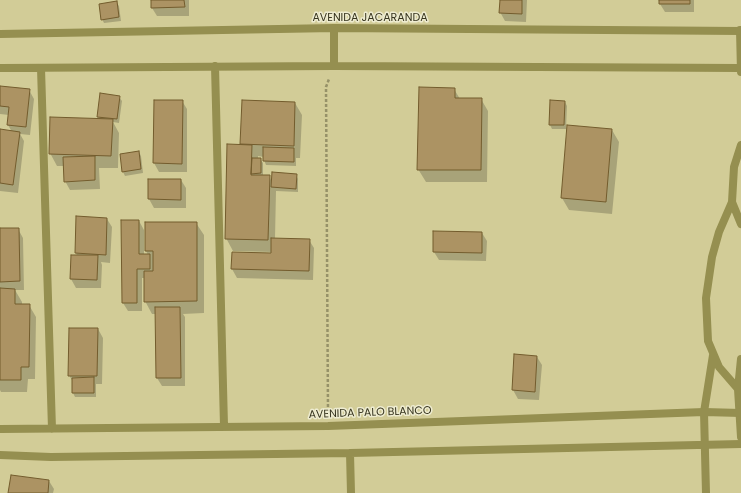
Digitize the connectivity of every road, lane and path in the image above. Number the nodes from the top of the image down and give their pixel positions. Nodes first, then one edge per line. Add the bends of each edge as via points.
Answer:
1 (334, 28) junction
2 (740, 30) edge
3 (0, 34) edge
4 (215, 66) junction
5 (334, 66) junction
6 (0, 68) edge
7 (42, 68) junction
8 (741, 68) edge
9 (741, 72) edge
10 (741, 145) edge
11 (732, 202) junction
12 (741, 224) edge
13 (714, 354) junction
14 (741, 359) edge
15 (738, 389) junction
16 (704, 412) junction
17 (740, 413) edge
18 (224, 426) junction
19 (328, 426) junction
20 (0, 429) edge
21 (52, 429) junction
22 (741, 437) edge
23 (705, 444) junction
24 (741, 444) edge
25 (350, 453) junction
26 (0, 455) edge
27 (351, 493) edge
28 (706, 493) edge

1 - 2 street, AVENIDA JACARANDA
1 - 3 street, AVENIDA JACARANDA
1 - 5 street
2 - 8 street
4 - 5 street
4 - 7 street
4 - 18 street
5 - 8 street
5 - 19 path via 326,87
6 - 7 street
7 - 21 street
8 - 9 street
10 - 11 street via 734,167
11 - 12 street
11 - 13 street via 712,257 706,298 708,341
13 - 15 street via 719,367
13 - 16 street
14 - 15 street
15 - 17 street
16 - 17 street, AVENIDA PALO BLANCO
16 - 19 street, AVENIDA PALO BLANCO
16 - 23 street
17 - 22 street
18 - 19 street, AVENIDA PALO BLANCO
18 - 21 street, AVENIDA PALO BLANCO
20 - 21 street, AVENIDA PALO BLANCO
23 - 24 street
23 - 25 street
23 - 28 street
25 - 26 street via 51,457
25 - 27 street

